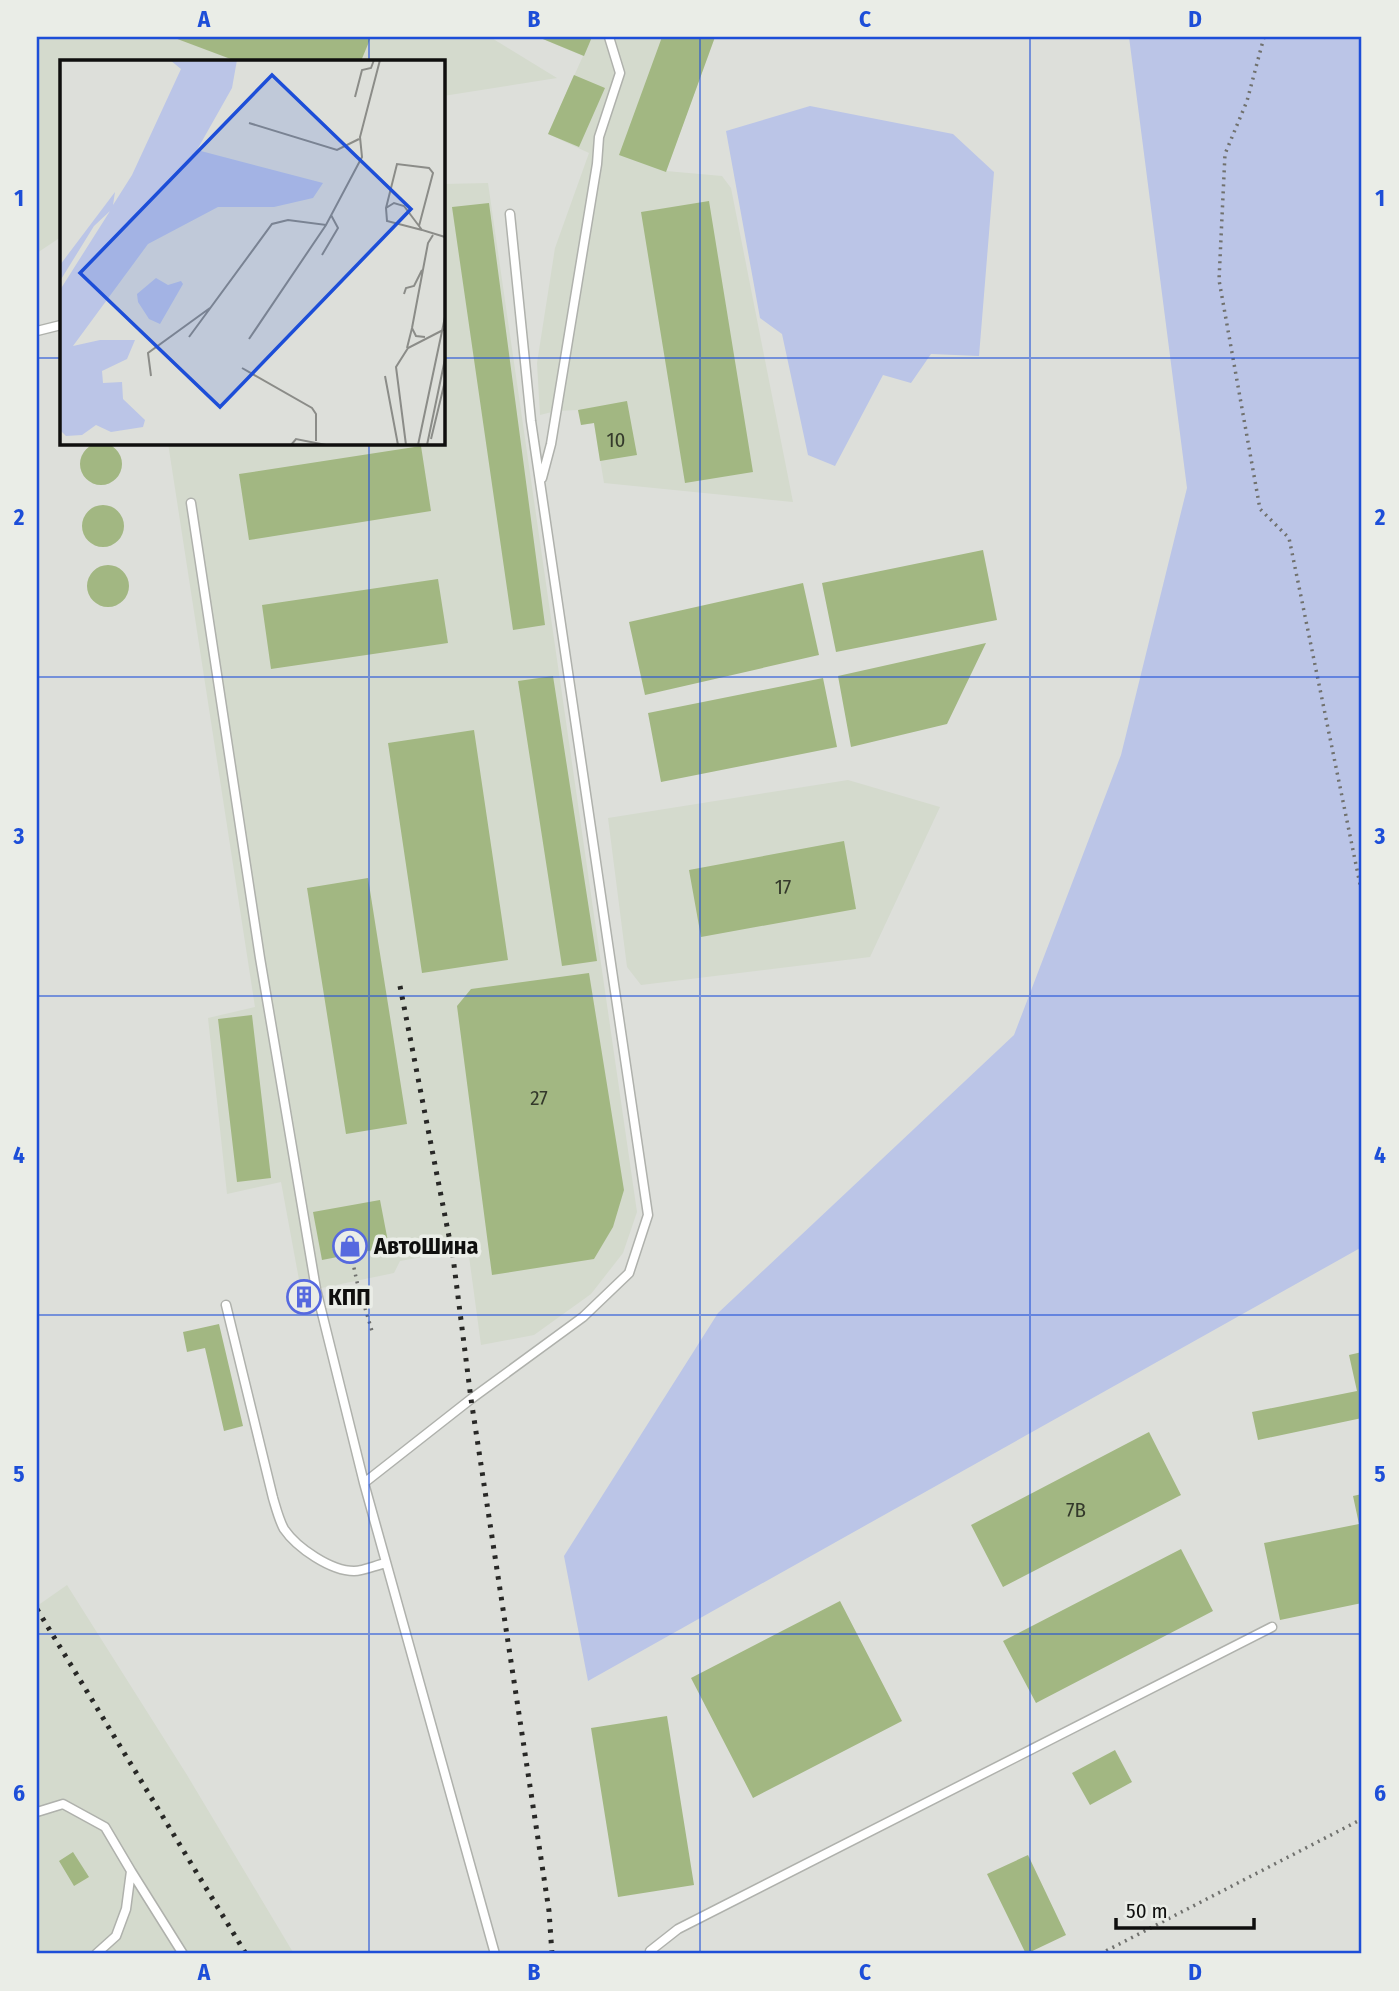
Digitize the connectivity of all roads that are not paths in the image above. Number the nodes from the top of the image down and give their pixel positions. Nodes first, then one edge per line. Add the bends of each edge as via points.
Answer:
1 (609, 37) edge
2 (510, 214) dead end
3 (60, 325) edge
4 (37, 331) edge
5 (541, 484) junction
6 (191, 503) dead end
7 (226, 1305) dead end
8 (364, 1483) junction
9 (386, 1563) junction
10 (1272, 1627) dead end
11 (37, 1812) edge
12 (131, 1871) junction
13 (96, 1954) edge
14 (183, 1954) edge
15 (495, 1954) edge
16 (650, 1954) edge

1 - 5 lane via 620,72 600,136
2 - 5 lane
3 - 4 lane
5 - 8 lane via 648,1215 629,1273 592,1309
6 - 8 lane via 316,1289
7 - 9 lane via 283,1528 317,1558 336,1566 354,1571
8 - 9 lane
9 - 15 lane
10 - 16 lane via 678,1928
11 - 12 lane via 63,1804 105,1827
12 - 13 lane via 126,1909 116,1936
12 - 14 lane

